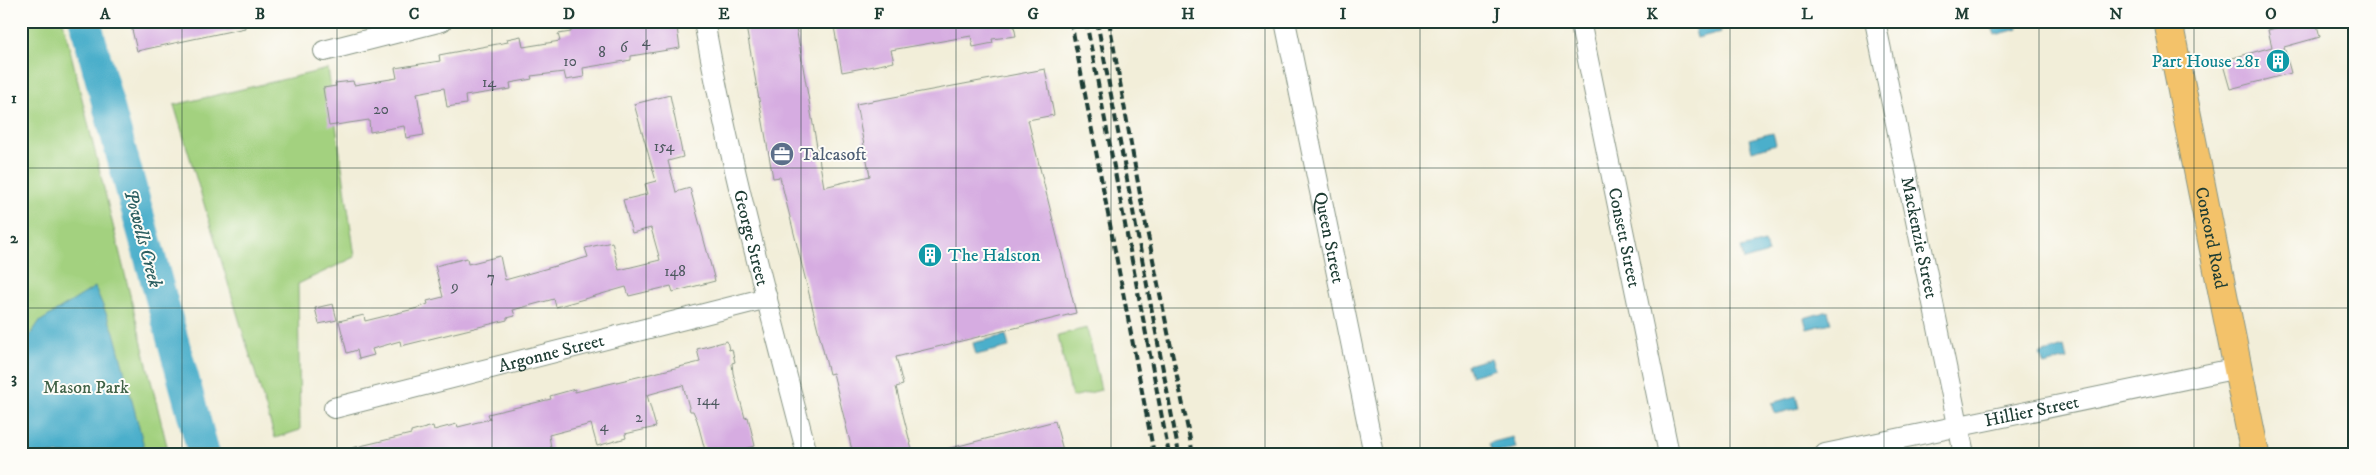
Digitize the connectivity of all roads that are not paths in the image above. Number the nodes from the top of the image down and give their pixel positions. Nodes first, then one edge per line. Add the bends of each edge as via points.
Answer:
1 (442, 21) edge
2 (704, 21) edge
3 (1285, 21) edge
4 (1580, 21) edge
5 (1875, 21) edge
6 (2168, 21) edge
7 (324, 51) dead end
8 (767, 298) junction
9 (2238, 368) junction
10 (334, 408) dead end
11 (1958, 426) junction
12 (807, 454) edge
13 (1374, 454) edge
14 (1669, 454) edge
15 (1825, 454) edge
16 (1964, 454) edge
17 (2255, 454) edge

1 - 7 street
2 - 8 street, George Street via 714,79
3 - 13 street, Queen Street
4 - 14 street, Consett Street
5 - 11 street, Mackenzie Street
6 - 9 main road, Concord Road
8 - 10 street, Argonne Street
8 - 12 street, George Street
9 - 11 street, Hillier Street
9 - 17 main road, Concord Road
11 - 15 street, Hillier Street
11 - 16 street, Mackenzie Street

